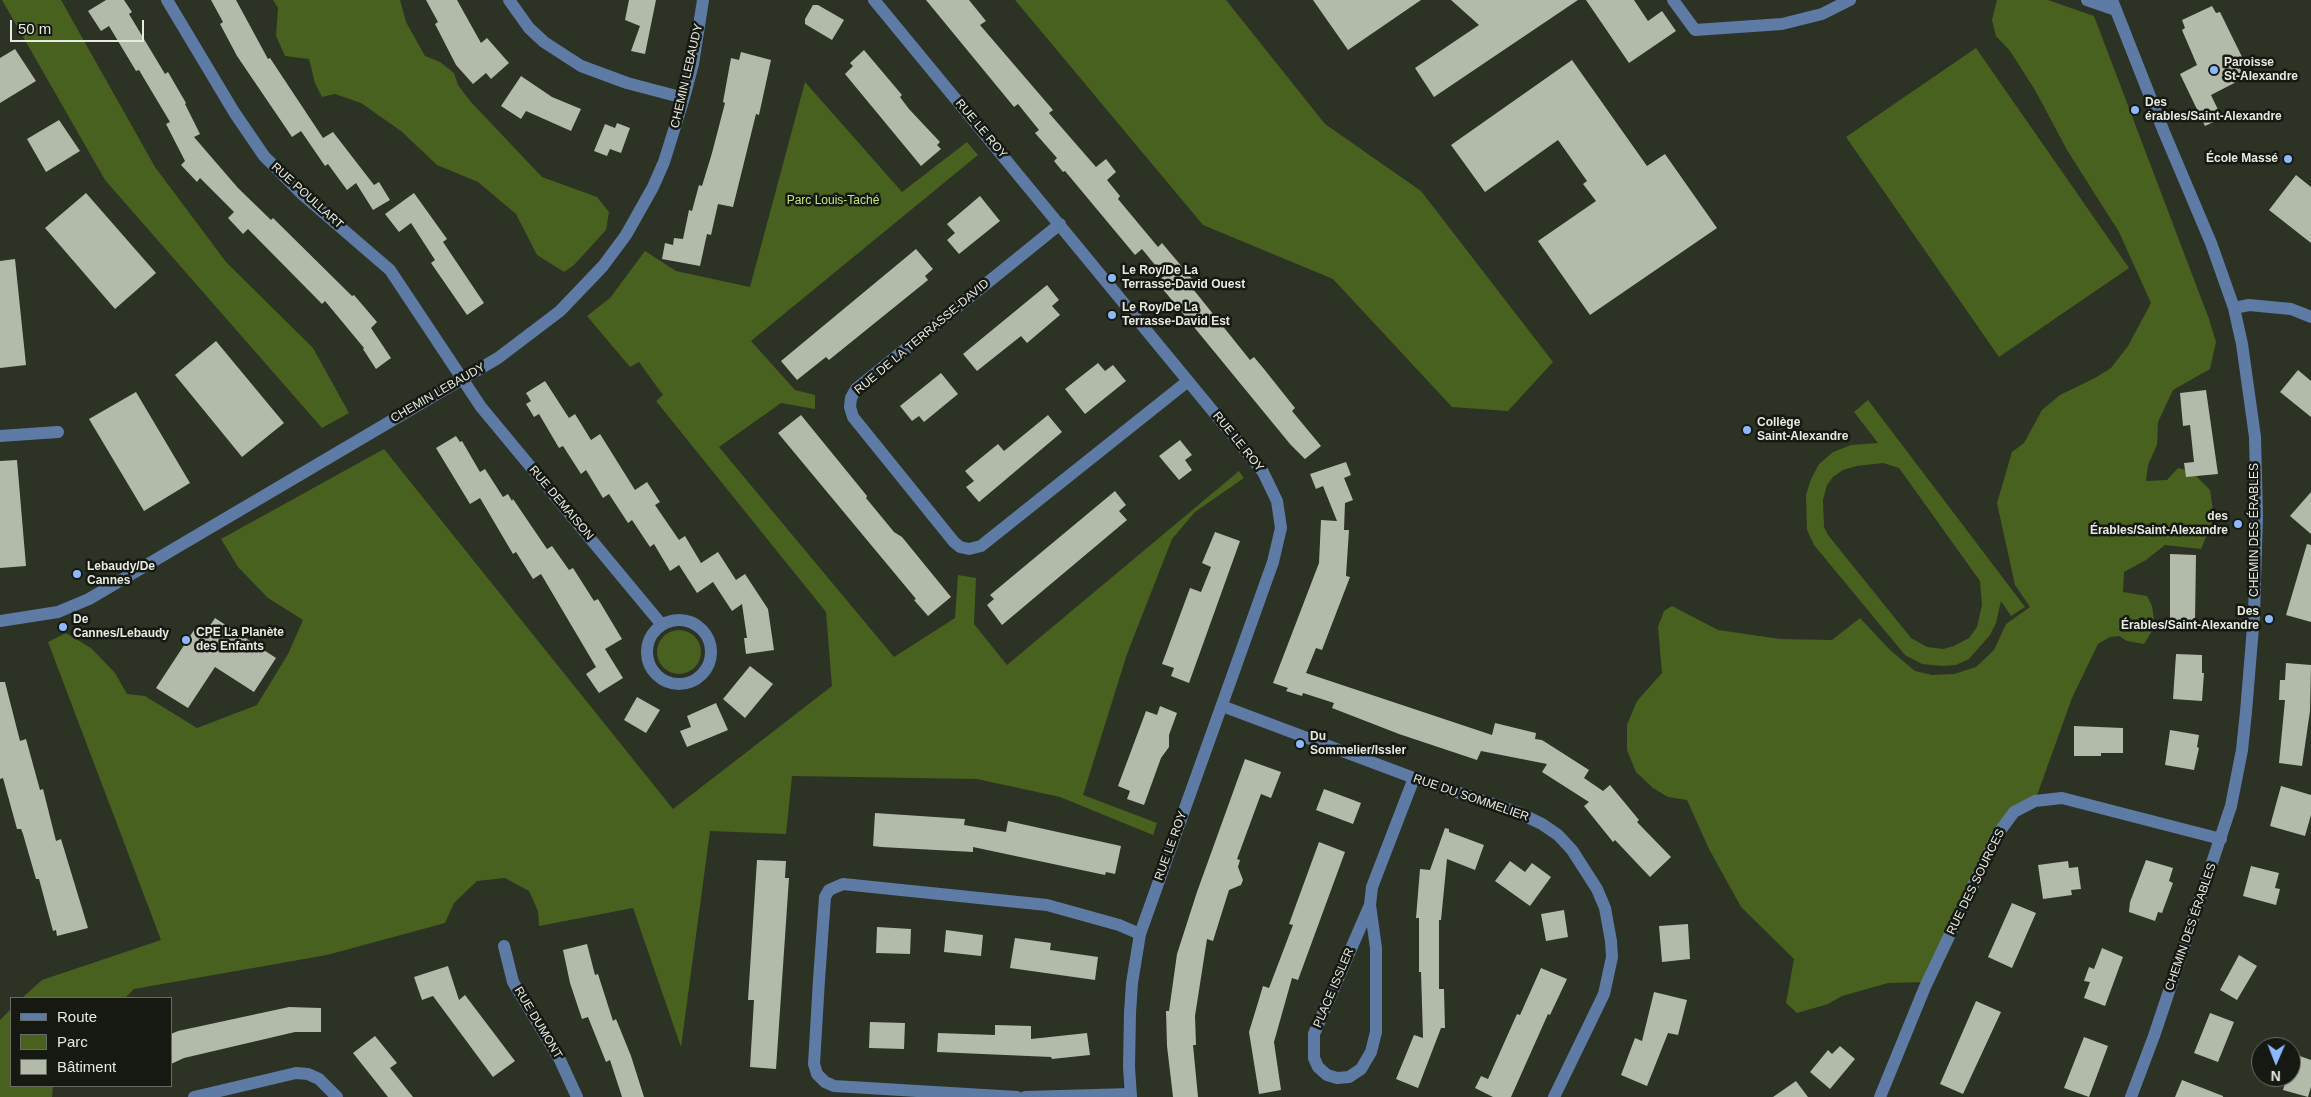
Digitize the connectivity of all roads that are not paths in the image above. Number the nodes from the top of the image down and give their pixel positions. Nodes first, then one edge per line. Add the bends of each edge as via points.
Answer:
1 (167, 0) edge
2 (509, 0) edge
3 (703, 0) edge
4 (874, 0) edge
5 (1673, 0) edge
6 (1850, 0) edge
7 (2087, 0) edge
8 (2114, 5) edge
9 (684, 98) junction
10 (1060, 224) junction
11 (2234, 308) junction
12 (2311, 317) edge
13 (463, 378) junction
14 (1188, 381) junction
15 (58, 432) dead end
16 (0, 436) edge
17 (0, 621) edge
18 (662, 625) junction
19 (1222, 706) junction
20 (1414, 778) junction
21 (2221, 839) junction
22 (1370, 905) junction
23 (1140, 934) junction
24 (504, 946) dead end
25 (1131, 1096) edge
26 (194, 1097) edge
27 (336, 1097) edge
28 (577, 1097) edge
29 (1017, 1097) edge
30 (1025, 1097) edge
31 (1554, 1097) edge
32 (1880, 1097) edge
33 (2131, 1097) edge

1 - 13 street, RUE POULLART via 264,156 302,195 390,270
2 - 9 street via 529,28 544,42 581,66 626,84
3 - 9 street, CHEMIN LEBAUDY
4 - 10 street, RUE LE ROY
5 - 6 street via 1695,30 1789,22 1822,14
7 - 8 street
8 - 11 street, CHEMIN DES ÉRABLES via 2211,242
9 - 13 street, CHEMIN LEBAUDY via 653,188 626,235 603,266 584,288 537,330
10 - 14 street, RUE LE ROY
10 - 14 street, RUE DE LA TERRASSE-DAVID via 856,389 851,398 854,417 954,542 960,548 981,546
11 - 12 street via 2249,305 2291,308
11 - 21 street, CHEMIN DES ÉRABLES via 2255,437 2256,542 2242,750
13 - 17 street, CHEMIN LEBAUDY via 89,599 58,612
13 - 18 street, RUE DEMAISON via 480,406
14 - 19 street, RUE LE ROY via 1263,472 1272,486 1280,515 1277,549
15 - 16 street
18 - 18 street via 647,649 653,669 666,682 678,684 699,677 710,660 707,635 691,622 671,621
19 - 20 street, RUE DU SOMMELIER
19 - 23 street, RUE LE ROY
20 - 22 street, PLACE ISSLER via 1372,886
20 - 31 street, RUE DU SOMMELIER via 1517,812 1542,824 1572,850 1597,889 1605,908 1611,941 1610,975
21 - 32 street, RUE DES SOURCES via 2062,798 2035,801 2019,808 1997,835 1925,987
21 - 33 street, CHEMIN DES ÉRABLES
22 - 22 street, PLACE ISSLER via 1314,1034 1314,1058 1318,1067 1337,1078 1349,1077 1361,1069 1371,1052 1376,1032 1376,948
23 - 25 street, RUE LE ROY via 1132,983
23 - 29 street via 1047,905 878,886 843,884 829,890 819,980 814,1064 817,1074 834,1086
24 - 28 street, RUE DUMONT via 513,982 560,1060
25 - 30 street
26 - 27 street via 296,1073 319,1079

